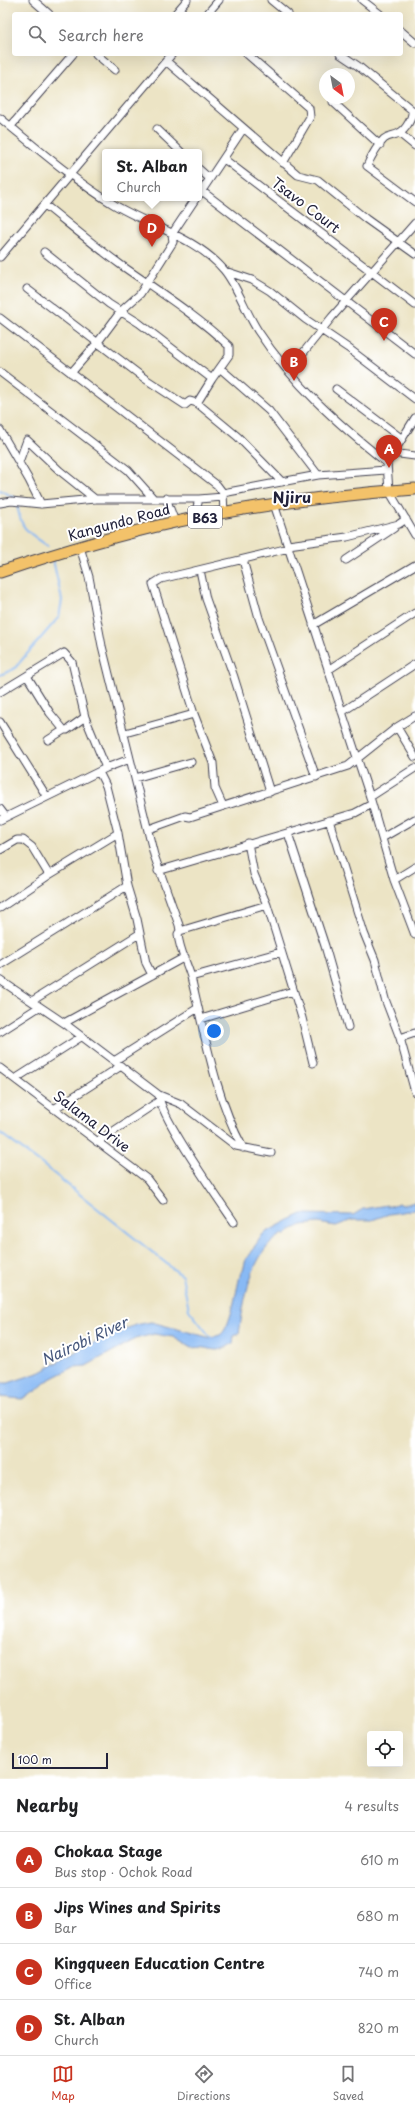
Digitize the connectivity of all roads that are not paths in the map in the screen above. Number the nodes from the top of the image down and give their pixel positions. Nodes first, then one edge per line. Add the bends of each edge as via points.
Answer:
1 (33, 0) edge
2 (186, 0) edge
3 (218, 0) edge
4 (271, 0) edge
5 (362, 0) edge
6 (41, 2) edge
7 (48, 12) edge
8 (177, 12) edge
9 (209, 12) edge
10 (286, 12) edge
11 (377, 12) edge
12 (403, 34) edge
13 (415, 43) edge
14 (71, 56) edge
15 (98, 56) edge
16 (170, 56) edge
17 (249, 56) edge
18 (343, 56) edge
19 (166, 61) junction
20 (115, 70) dead end
21 (335, 104) edge
22 (0, 118) edge
23 (11, 126) junction
24 (157, 129) dead end
25 (243, 129) junction
26 (399, 133) junction
27 (380, 145) junction
28 (415, 146) edge
29 (178, 149) edge
30 (224, 159) junction
31 (283, 163) junction
32 (202, 172) edge
33 (70, 174) junction
34 (209, 178) junction
35 (202, 190) edge
36 (202, 194) edge
37 (102, 195) edge
38 (111, 201) edge
39 (194, 201) edge
40 (415, 202) edge
41 (45, 205) junction
42 (415, 223) edge
43 (172, 234) junction
44 (398, 242) junction
45 (44, 252) dead end
46 (415, 254) edge
47 (0, 257) edge
48 (225, 271) junction
49 (372, 271) junction
50 (148, 283) junction
51 (27, 289) dead end
52 (346, 301) junction
53 (415, 305) edge
54 (121, 311) junction
55 (0, 318) edge
56 (321, 330) junction
57 (98, 342) junction
58 (415, 354) edge
59 (287, 368) junction
60 (221, 369) junction
61 (0, 372) edge
62 (71, 373) junction
63 (212, 379) junction
64 (336, 389) dead end
65 (415, 399) edge
66 (197, 403) junction
67 (415, 418) edge
68 (0, 430) edge
69 (401, 438) junction
70 (392, 453) junction
71 (415, 456) edge
72 (19, 462) junction
73 (386, 467) junction
74 (318, 475) junction
75 (282, 482) junction
76 (415, 489) edge
77 (389, 491) junction
78 (223, 495) junction
79 (95, 498) junction
80 (153, 498) junction
81 (166, 498) junction
82 (198, 499) junction
83 (0, 503) edge
84 (41, 504) junction
85 (274, 504) junction
86 (224, 513) junction
87 (194, 519) junction
88 (406, 519) junction
89 (175, 522) junction
90 (399, 524) junction
91 (415, 535) edge
92 (80, 547) junction
93 (288, 547) junction
94 (243, 560) junction
95 (346, 560) dead end
96 (415, 565) edge
97 (200, 570) junction
98 (0, 572) edge
99 (415, 613) edge
100 (313, 625) junction
101 (415, 664) edge
102 (328, 670) junction
103 (27, 676) junction
104 (0, 692) edge
105 (342, 712) junction
106 (194, 714) junction
107 (415, 716) edge
108 (85, 717) junction
109 (0, 722) edge
110 (397, 728) junction
111 (64, 730) junction
112 (125, 733) junction
113 (48, 740) dead end
114 (415, 757) edge
115 (130, 759) junction
116 (357, 759) junction
117 (191, 762) dead end
118 (106, 768) junction
119 (415, 768) edge
120 (99, 772) junction
121 (316, 777) junction
122 (135, 778) junction
123 (270, 792) junction
124 (47, 797) junction
125 (371, 801) junction
126 (223, 806) junction
127 (0, 809) edge
128 (415, 818) edge
129 (3, 819) edge
130 (329, 820) junction
131 (149, 829) junction
132 (118, 833) junction
133 (288, 833) junction
134 (382, 838) junction
135 (248, 843) junction
136 (0, 850) edge
137 (415, 868) edge
138 (158, 870) junction
139 (49, 875) junction
140 (394, 880) junction
141 (127, 886) junction
142 (266, 905) junction
143 (0, 908) edge
144 (413, 920) edge
145 (180, 931) junction
146 (139, 934) junction
147 (415, 935) edge
148 (281, 952) junction
149 (185, 957) junction
150 (0, 964) edge
151 (152, 975) junction
152 (191, 977) junction
153 (0, 980) edge
154 (293, 991) junction
155 (32, 1001) junction
156 (39, 1007) junction
157 (198, 1008) junction
158 (201, 1019) junction
159 (64, 1023) junction
160 (348, 1027) dead end
161 (0, 1032) edge
162 (415, 1033) edge
163 (81, 1037) junction
164 (400, 1038) junction
165 (114, 1061) junction
166 (312, 1063) dead end
167 (121, 1066) junction
168 (0, 1068) edge
169 (15, 1079) junction
170 (415, 1092) edge
171 (159, 1098) junction
172 (54, 1109) junction
173 (97, 1142) junction
174 (243, 1148) junction
175 (271, 1153) dead end
176 (163, 1200) dead end
177 (234, 1222) dead end

1 - 6 street
2 - 8 street
3 - 9 street
4 - 10 street
5 - 11 street
6 - 7 street
12 - 13 street
14 - 23 street
15 - 20 street
16 - 19 street
17 - 31 street via 309,108 310,117
18 - 26 street via 412,110 410,120
19 - 25 street
19 - 33 street
21 - 27 street
22 - 23 street
23 - 33 street
24 - 29 street
25 - 30 street
25 - 31 street
26 - 27 street via 384,139
26 - 28 street
27 - 40 street via 367,166
30 - 34 street
30 - 49 street, Tsavo Court
31 - 44 street via 298,175 318,180
32 - 34 street
33 - 37 street
33 - 41 street
34 - 35 street
36 - 52 street
38 - 43 street
39 - 43 street
41 - 47 street
41 - 50 street via 94,245
42 - 44 street
43 - 48 street via 201,250
43 - 50 street via 173,242
44 - 46 street
44 - 49 street
45 - 54 street
48 - 56 street via 260,284
48 - 59 street via 258,331
49 - 52 street
49 - 53 street, Tsavo Court
50 - 54 street
50 - 60 street via 228,346 229,355
51 - 57 street
52 - 56 street
52 - 58 street
54 - 57 street
54 - 63 street
55 - 62 street
56 - 59 street
56 - 65 street
57 - 62 street
57 - 66 street via 144,378 185,405 190,402
59 - 73 street via 337,422
60 - 63 street
60 - 74 street via 269,411
61 - 80 street via 128,470
62 - 78 street via 217,485
63 - 66 street
64 - 69 street
66 - 75 street via 238,437
67 - 69 street
68 - 72 street
69 - 70 street
70 - 71 street
70 - 73 street
72 - 79 street via 28,440
72 - 84 street
73 - 74 street
73 - 77 street
74 - 75 street
75 - 78 street
76 - 77 highway, Kangundo Road / B63
77 - 85 highway, Kangundo Road / B63
77 - 88 street
78 - 82 street
78 - 86 street
79 - 80 street
79 - 84 street
80 - 81 street
81 - 82 street
81 - 89 street
82 - 87 street
83 - 84 street via 11,501
85 - 86 highway, Kangundo Road / B63
85 - 93 street
86 - 87 highway, Kangundo Road / B63
87 - 89 highway, Kangundo Road / B63
88 - 90 street
88 - 91 street
89 - 92 highway, Kangundo Road / B63
90 - 93 street via 347,537
90 - 95 street
92 - 98 highway, Kangundo Road / B63
92 - 112 street
93 - 94 street
93 - 100 street
94 - 97 street
94 - 121 street via 259,618
96 - 100 street
97 - 106 street via 161,579 153,584
97 - 123 street via 206,598
99 - 102 street
100 - 102 street
101 - 105 street
102 - 105 street
103 - 104 street
103 - 108 street via 64,653 72,662
103 - 111 street
105 - 116 street
106 - 112 street
106 - 126 street via 213,763 215,788
107 - 110 street
108 - 111 street
108 - 118 street
109 - 124 street
110 - 114 street
110 - 116 street
111 - 113 street
112 - 115 street
115 - 118 street
115 - 122 street
116 - 121 street via 348,766
116 - 125 street
117 - 122 street
118 - 120 street
119 - 125 street
120 - 124 street
120 - 132 street via 106,786
121 - 123 street
122 - 131 street
123 - 126 street
124 - 129 street
125 - 130 street via 355,813
125 - 134 street
126 - 131 street
127 - 129 street
128 - 134 street
130 - 133 street
130 - 164 street via 364,933 375,960 385,999
131 - 138 street
132 - 139 street
132 - 141 street
133 - 135 street
133 - 160 street
134 - 140 street
135 - 138 street
135 - 142 street via 254,874
136 - 139 street via 17,840 23,840 32,847
137 - 140 street
138 - 145 street via 172,900
139 - 143 street
140 - 144 street
141 - 146 street
141 - 150 street
142 - 145 street
142 - 148 street
144 - 147 street
145 - 149 street via 180,948
146 - 151 street via 146,963
146 - 155 street
148 - 152 street
148 - 154 street
149 - 151 street
149 - 152 street
151 - 159 street
152 - 157 street
153 - 155 street
154 - 158 street
154 - 166 street
155 - 156 street
156 - 159 street
156 - 161 street
157 - 158 street
157 - 165 street
158 - 174 street via 220,1095 233,1131
159 - 163 street
162 - 164 street
163 - 165 street
163 - 169 street
164 - 170 street
165 - 167 street
167 - 171 street
167 - 172 street
168 - 169 street, Salama Drive
169 - 172 street, Salama Drive
171 - 173 street
171 - 174 street via 181,1104 236,1146
171 - 177 street via 170,1122
172 - 173 street, Salama Drive
173 - 176 street, Salama Drive via 152,1183
174 - 175 street

